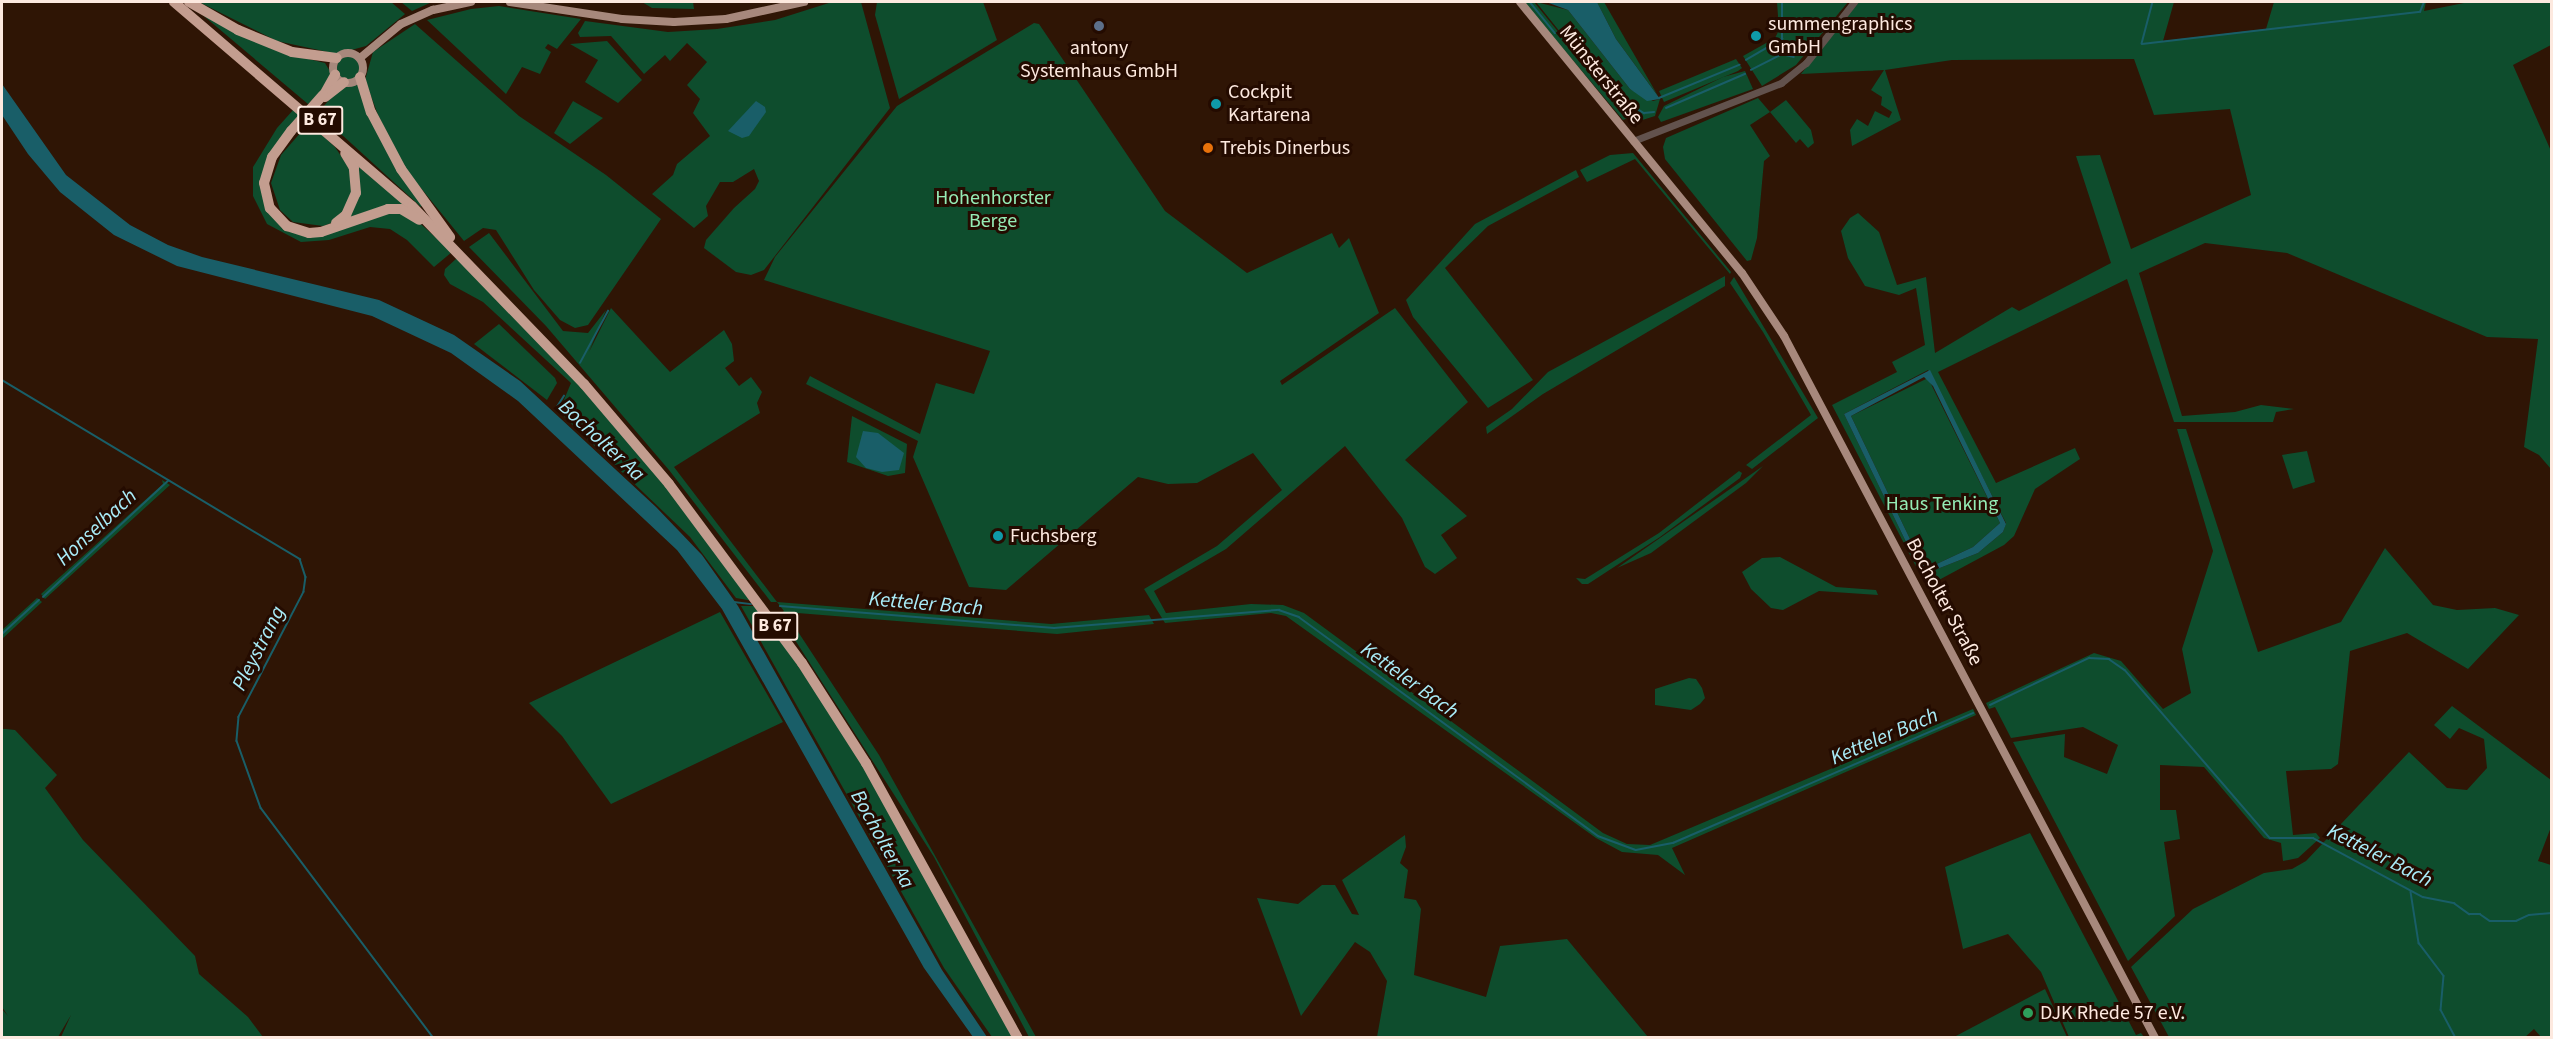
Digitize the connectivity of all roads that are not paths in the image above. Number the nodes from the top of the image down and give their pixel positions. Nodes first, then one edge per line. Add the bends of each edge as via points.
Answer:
1 (174, 2) edge
2 (181, 2) edge
3 (189, 2) edge
4 (471, 2) edge
5 (510, 2) edge
6 (804, 2) edge
7 (1520, 2) edge
8 (1854, 2) edge
9 (337, 58) junction
10 (360, 58) junction
11 (335, 75) junction
12 (360, 77) junction
13 (344, 82) junction
14 (324, 96) junction
15 (313, 120) junction
16 (293, 132) junction
17 (1633, 141) junction
18 (456, 244) junction
19 (467, 260) junction
20 (1018, 1038) edge
21 (1023, 1038) edge
22 (2155, 1038) edge

1 - 15 highway, B 67
2 - 18 highway, B 67 via 274,79
3 - 9 highway via 238,30 292,51
4 - 10 main road via 433,10 401,24
5 - 6 main road via 622,19 674,22 726,19
7 - 17 main road, Münsterstraße
8 - 17 street via 1806,63 1781,83
9 - 10 main road via 351,53
9 - 11 main road
10 - 12 main road
11 - 13 main road
11 - 14 highway, B 67
12 - 13 main road
12 - 18 highway, B 67 via 370,112 401,169
13 - 14 highway, B 67
14 - 16 highway, B 67, bridge
15 - 16 highway, B 67 via 348,157 356,181 352,205 328,227 314,230 293,225 278,212 269,192 275,158
15 - 19 highway, B 67
16 - 19 highway, B 67 via 272,157 264,183 270,208 287,226 309,233 321,232 374,211 401,210 420,220
17 - 22 main road, Bocholter Straße via 1742,273 1784,336
18 - 21 highway, B 67 via 556,346 673,481 805,661 924,851
19 - 20 highway, B 67 via 584,384 669,484 802,663 914,844

